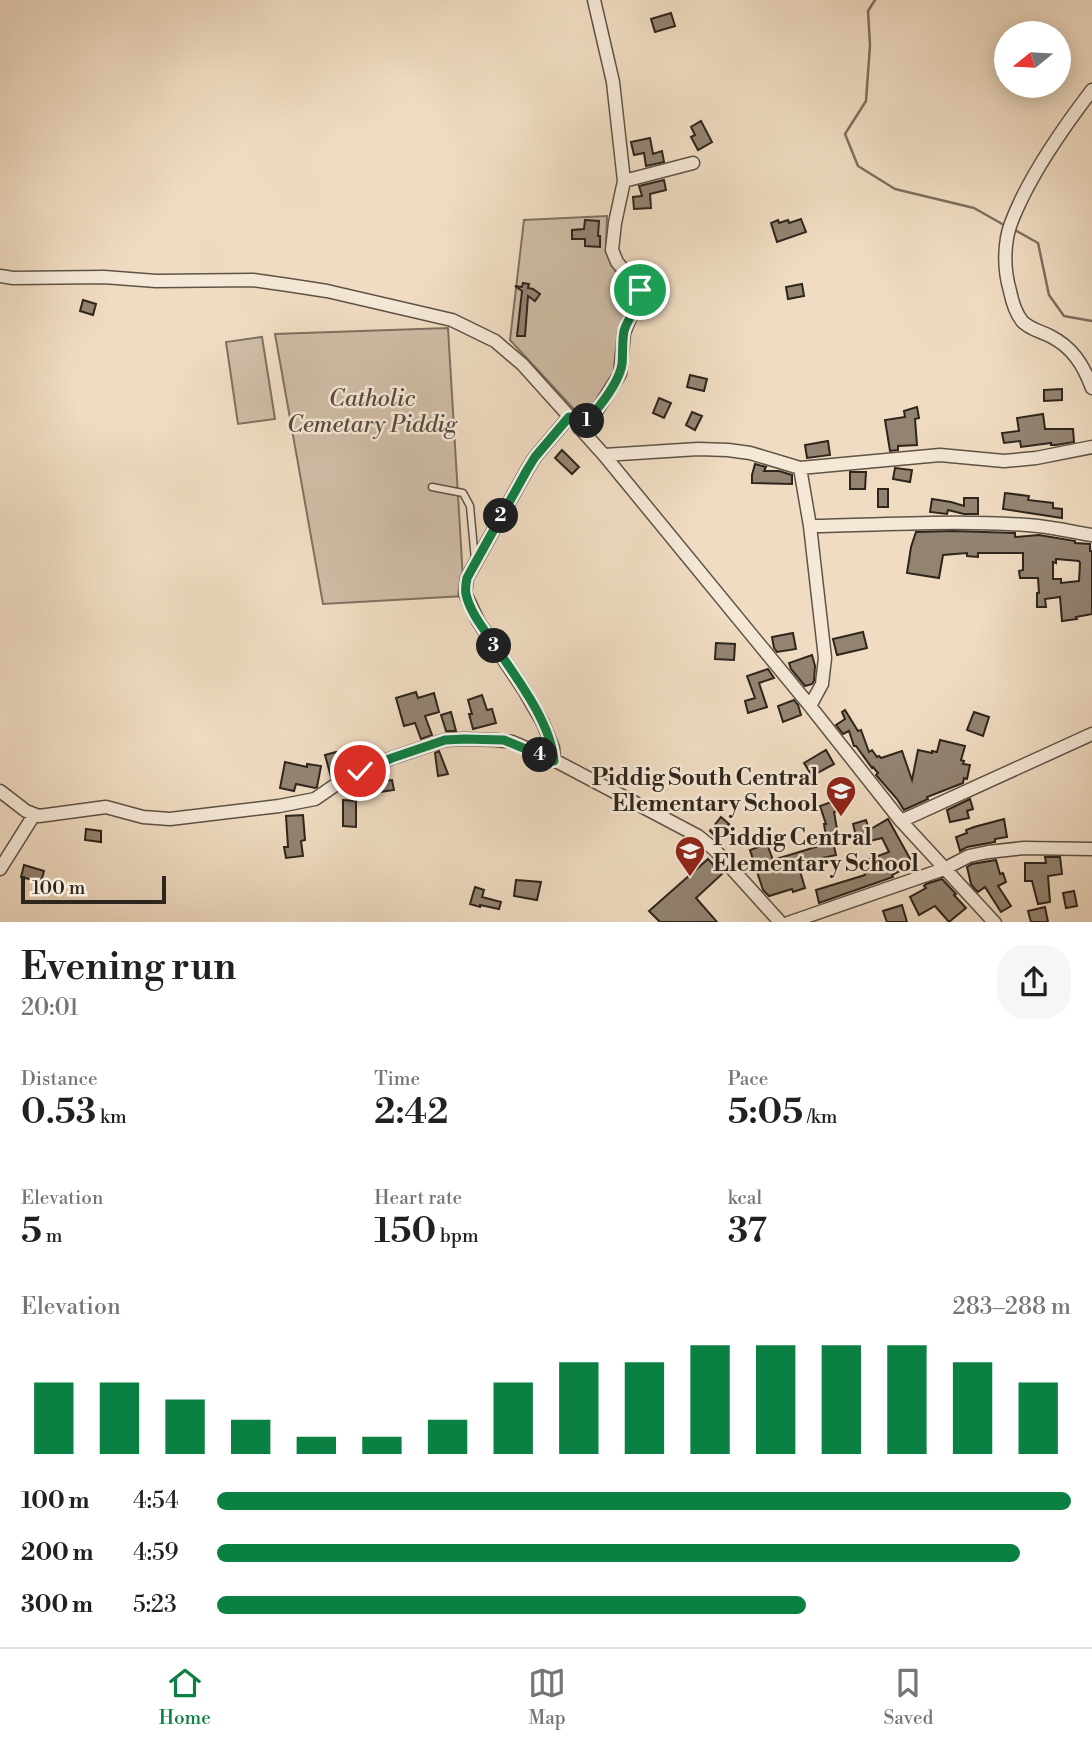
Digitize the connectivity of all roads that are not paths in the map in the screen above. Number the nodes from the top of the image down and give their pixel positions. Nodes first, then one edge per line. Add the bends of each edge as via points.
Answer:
1 (594, 0) edge
2 (1092, 90) edge
3 (693, 163) dead end
4 (624, 181) junction
5 (0, 276) edge
6 (1092, 388) edge
7 (569, 417) junction
8 (579, 428) junction
9 (1092, 447) edge
10 (604, 455) junction
11 (800, 468) junction
12 (432, 487) dead end
13 (810, 526) junction
14 (1092, 535) edge
15 (475, 562) junction
16 (810, 706) junction
17 (1092, 734) edge
18 (554, 761) junction
19 (0, 791) edge
20 (34, 815) junction
21 (901, 821) junction
22 (1092, 849) edge
23 (0, 869) edge
24 (944, 869) junction
25 (781, 922) edge
26 (788, 922) edge
27 (995, 922) edge

1 - 4 street via 613,82
2 - 6 street via 1056,138 1028,187 1012,219 1005,254 1019,317 1030,328 1066,345 1084,368
3 - 4 street
4 - 8 street via 612,250 640,290 640,299 624,333 620,374 594,415
5 - 7 street via 253,280 327,291 452,320 495,341
7 - 8 street
7 - 15 street via 535,457
8 - 10 street
9 - 11 street via 1004,461 940,456
10 - 11 street via 728,450
10 - 16 street
11 - 13 street
12 - 15 lane via 463,493 467,498
13 - 14 street via 962,523 1041,526
13 - 16 street via 825,658 822,684
15 - 18 street via 465,593 542,723
16 - 21 street
17 - 21 street
18 - 20 street via 504,740 454,739 360,771 316,799 279,806 170,819 106,807
18 - 25 street via 698,836
19 - 20 street
20 - 23 street
21 - 24 street
22 - 24 street via 988,852
24 - 26 street
24 - 27 street

